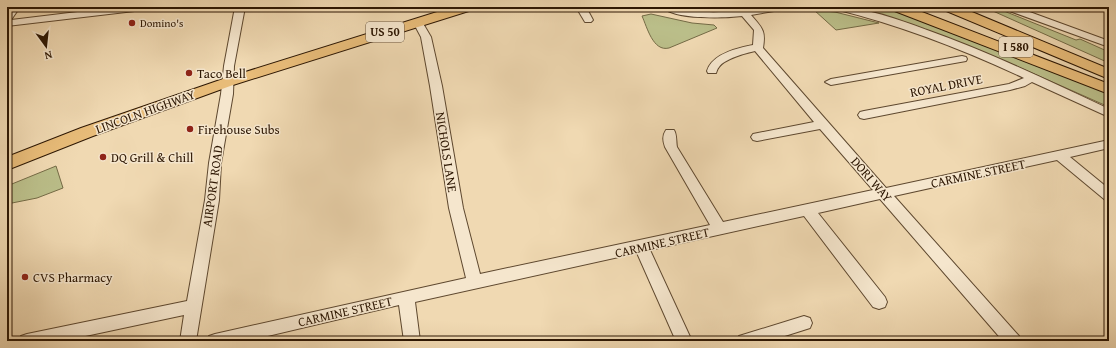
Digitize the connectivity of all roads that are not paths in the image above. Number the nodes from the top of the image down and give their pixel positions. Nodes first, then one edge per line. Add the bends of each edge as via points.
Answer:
1 (15, 7) edge
2 (143, 7) edge
3 (240, 7) edge
4 (467, 7) edge
5 (580, 7) edge
6 (667, 7) edge
7 (780, 7) edge
8 (838, 7) edge
9 (897, 7) edge
10 (924, 7) edge
11 (949, 7) edge
12 (977, 7) edge
13 (1007, 7) edge
14 (86, 10) edge
15 (742, 10) edge
16 (7, 19) edge
17 (588, 20) dead end
18 (418, 22) junction
19 (7, 23) edge
20 (1109, 44) edge
21 (758, 48) junction
22 (962, 59) dead end
23 (1109, 66) edge
24 (712, 71) dead end
25 (1109, 74) edge
26 (1031, 78) junction
27 (228, 82) junction
28 (831, 82) dead end
29 (1109, 88) edge
30 (1109, 112) edge
31 (864, 115) dead end
32 (823, 124) junction
33 (670, 133) dead end
34 (757, 137) dead end
35 (1109, 144) edge
36 (1059, 155) junction
37 (7, 164) edge
38 (884, 193) junction
39 (1109, 196) edge
40 (807, 209) junction
41 (720, 229) junction
42 (642, 247) junction
43 (475, 283) junction
44 (406, 297) junction
45 (879, 302) dead end
46 (194, 306) junction
47 (804, 323) dead end
48 (27, 341) edge
49 (188, 341) edge
50 (215, 341) edge
51 (412, 341) edge
52 (684, 341) edge
53 (745, 341) edge
54 (1013, 341) edge

1 - 16 street
2 - 14 street
3 - 27 street, AIRPORT ROAD
4 - 18 highway, LINCOLN HIGHWAY / US 50
5 - 17 street
6 - 15 street via 703,16
7 - 15 street
8 - 26 street via 920,31
9 - 29 highway
10 - 29 highway, I 580
11 - 25 highway, I 580
12 - 23 highway
13 - 20 street
14 - 19 street
15 - 21 street via 759,32
18 - 27 highway, LINCOLN HIGHWAY / US 50
18 - 43 street, NICHOLS LANE via 426,37 456,208
21 - 24 street via 747,49 723,59 714,64
21 - 32 street, DORI WAY
22 - 28 street, ROYAL DRIVE
26 - 30 street
26 - 31 street, ROYAL DRIVE via 1010,87
27 - 37 highway, LINCOLN HIGHWAY / US 50 via 98,128
27 - 46 street, AIRPORT ROAD
32 - 34 street
32 - 38 street, DORI WAY
33 - 41 street via 670,144
35 - 36 street, CARMINE STREET
36 - 38 street, CARMINE STREET
36 - 39 street
38 - 40 street, CARMINE STREET
38 - 54 street, DORI WAY
40 - 41 street, CARMINE STREET
40 - 45 street
41 - 42 street, CARMINE STREET
42 - 43 street, CARMINE STREET
42 - 52 street
43 - 44 street, CARMINE STREET
44 - 50 street, CARMINE STREET
44 - 51 street
46 - 48 street
46 - 49 street, AIRPORT ROAD
47 - 53 street

